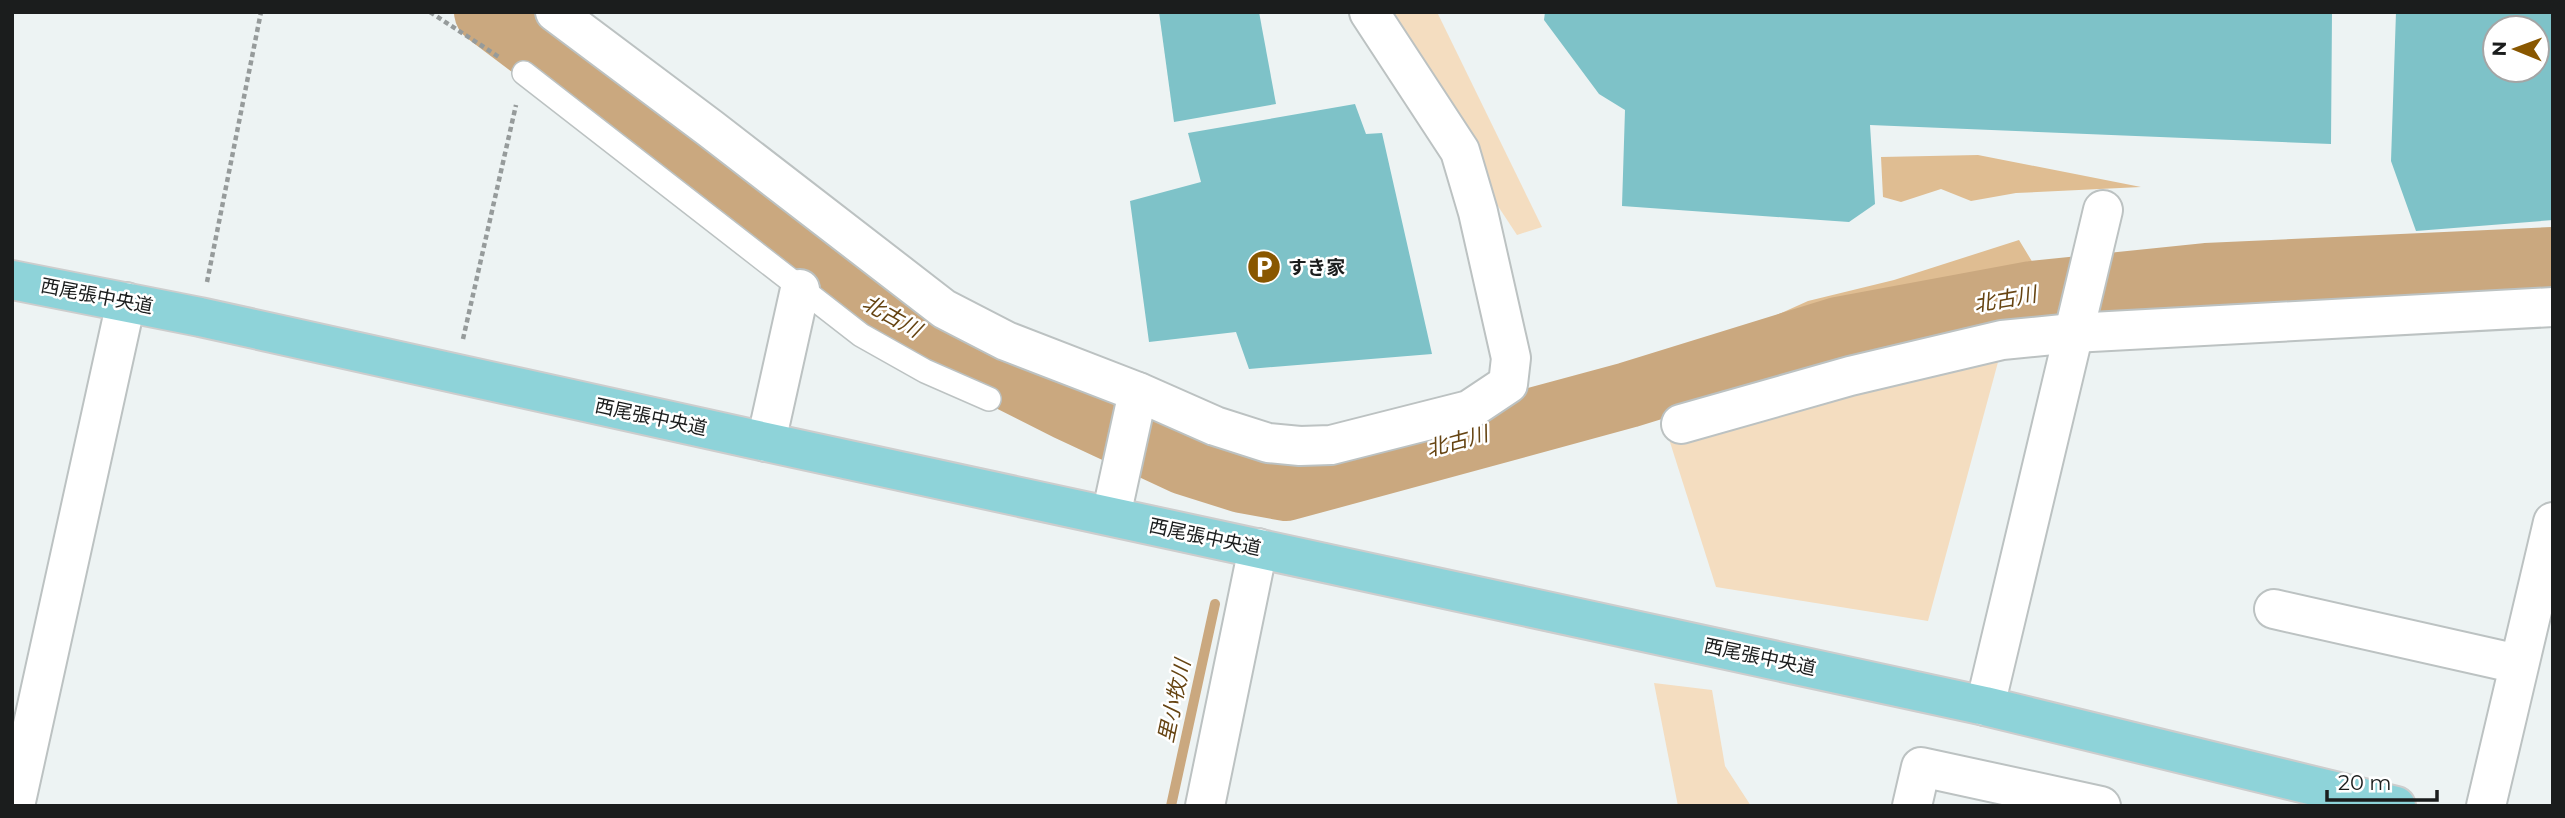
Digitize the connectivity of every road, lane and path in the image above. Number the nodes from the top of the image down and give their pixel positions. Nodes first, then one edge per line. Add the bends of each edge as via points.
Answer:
1 (261, 12) edge
2 (430, 12) edge
3 (555, 12) edge
4 (1369, 12) edge
5 (524, 73) junction
6 (2103, 210) dead end
7 (12, 280) edge
8 (800, 289) junction
9 (126, 302) junction
10 (2553, 307) edge
11 (200, 317) junction
12 (2074, 327) junction
13 (456, 374) junction
14 (989, 399) dead end
15 (1135, 400) junction
16 (1681, 425) dead end
17 (766, 442) junction
18 (1111, 516) junction
19 (2553, 522) edge
20 (1258, 548) junction
21 (2545, 589) edge
22 (2274, 609) dead end
23 (2518, 664) junction
24 (1985, 706) junction
25 (2378, 804) edge
26 (15, 806) edge
27 (1205, 806) edge
28 (1912, 806) edge
29 (2101, 806) edge
30 (2486, 806) edge

1 - 11 path
2 - 5 path
3 - 15 street via 944,309
4 - 15 street via 1460,151 1511,358 1508,384 1469,410 1311,446 1268,443
5 - 8 lane
5 - 13 path
6 - 12 street
7 - 9 main road, 西尾張中央道
8 - 14 lane via 861,335 925,371
8 - 17 street
9 - 11 main road, 西尾張中央道
9 - 26 street
10 - 12 street
11 - 13 main road, 西尾張中央道
12 - 16 street via 1850,376
12 - 24 street
13 - 17 main road, 西尾張中央道
15 - 18 street
17 - 18 main road, 西尾張中央道
18 - 20 main road, 西尾張中央道
19 - 21 street
20 - 24 main road, 西尾張中央道
20 - 27 street
21 - 23 street
22 - 23 street
23 - 30 street
24 - 25 main road, 西尾張中央道
28 - 29 street via 1921,767

